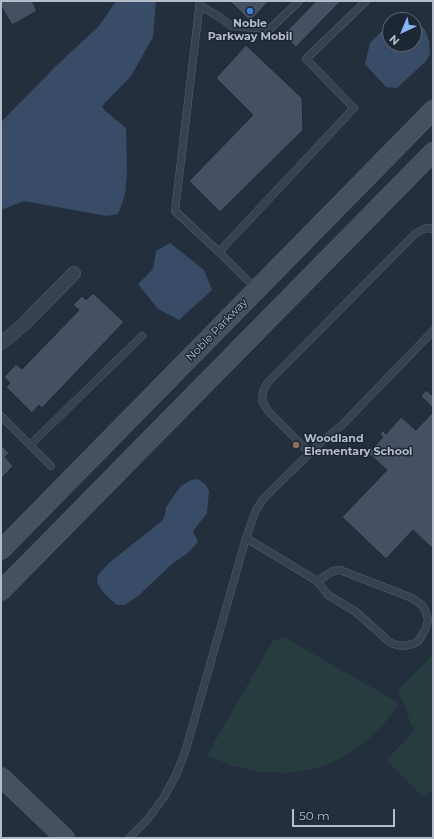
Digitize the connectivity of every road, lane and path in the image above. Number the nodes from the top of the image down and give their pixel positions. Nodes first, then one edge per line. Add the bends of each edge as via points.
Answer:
1 (299, 1) edge
2 (366, 1) edge
3 (200, 3) edge
4 (433, 110) edge
5 (433, 152) edge
6 (433, 229) edge
7 (219, 252) junction
8 (74, 273) dead end
9 (257, 289) junction
10 (433, 331) edge
11 (142, 336) dead end
12 (1, 343) edge
13 (1, 416) edge
14 (30, 446) junction
15 (310, 453) junction
16 (51, 466) dead end
17 (246, 538) junction
18 (1, 550) edge
19 (317, 581) junction
20 (1, 591) edge
21 (1, 778) edge
22 (65, 838) edge
23 (129, 838) edge

1 - 3 lane via 270,29 231,26
2 - 7 lane via 306,59 354,108
3 - 7 lane via 175,210
4 - 9 main road, Noble Parkway
5 - 20 main road
6 - 15 lane via 426,228 416,233 268,382 262,401 268,411
7 - 9 lane
8 - 12 street
9 - 18 main road, Noble Parkway
10 - 15 lane via 342,425
11 - 14 lane
13 - 14 lane
14 - 16 lane
15 - 17 lane via 264,498 256,510
17 - 19 lane
17 - 23 lane via 177,773 148,819
19 - 19 lane via 328,595 356,612 386,639 397,645 413,644 426,628 428,619 425,610 412,598 340,570 333,571
21 - 22 main road

